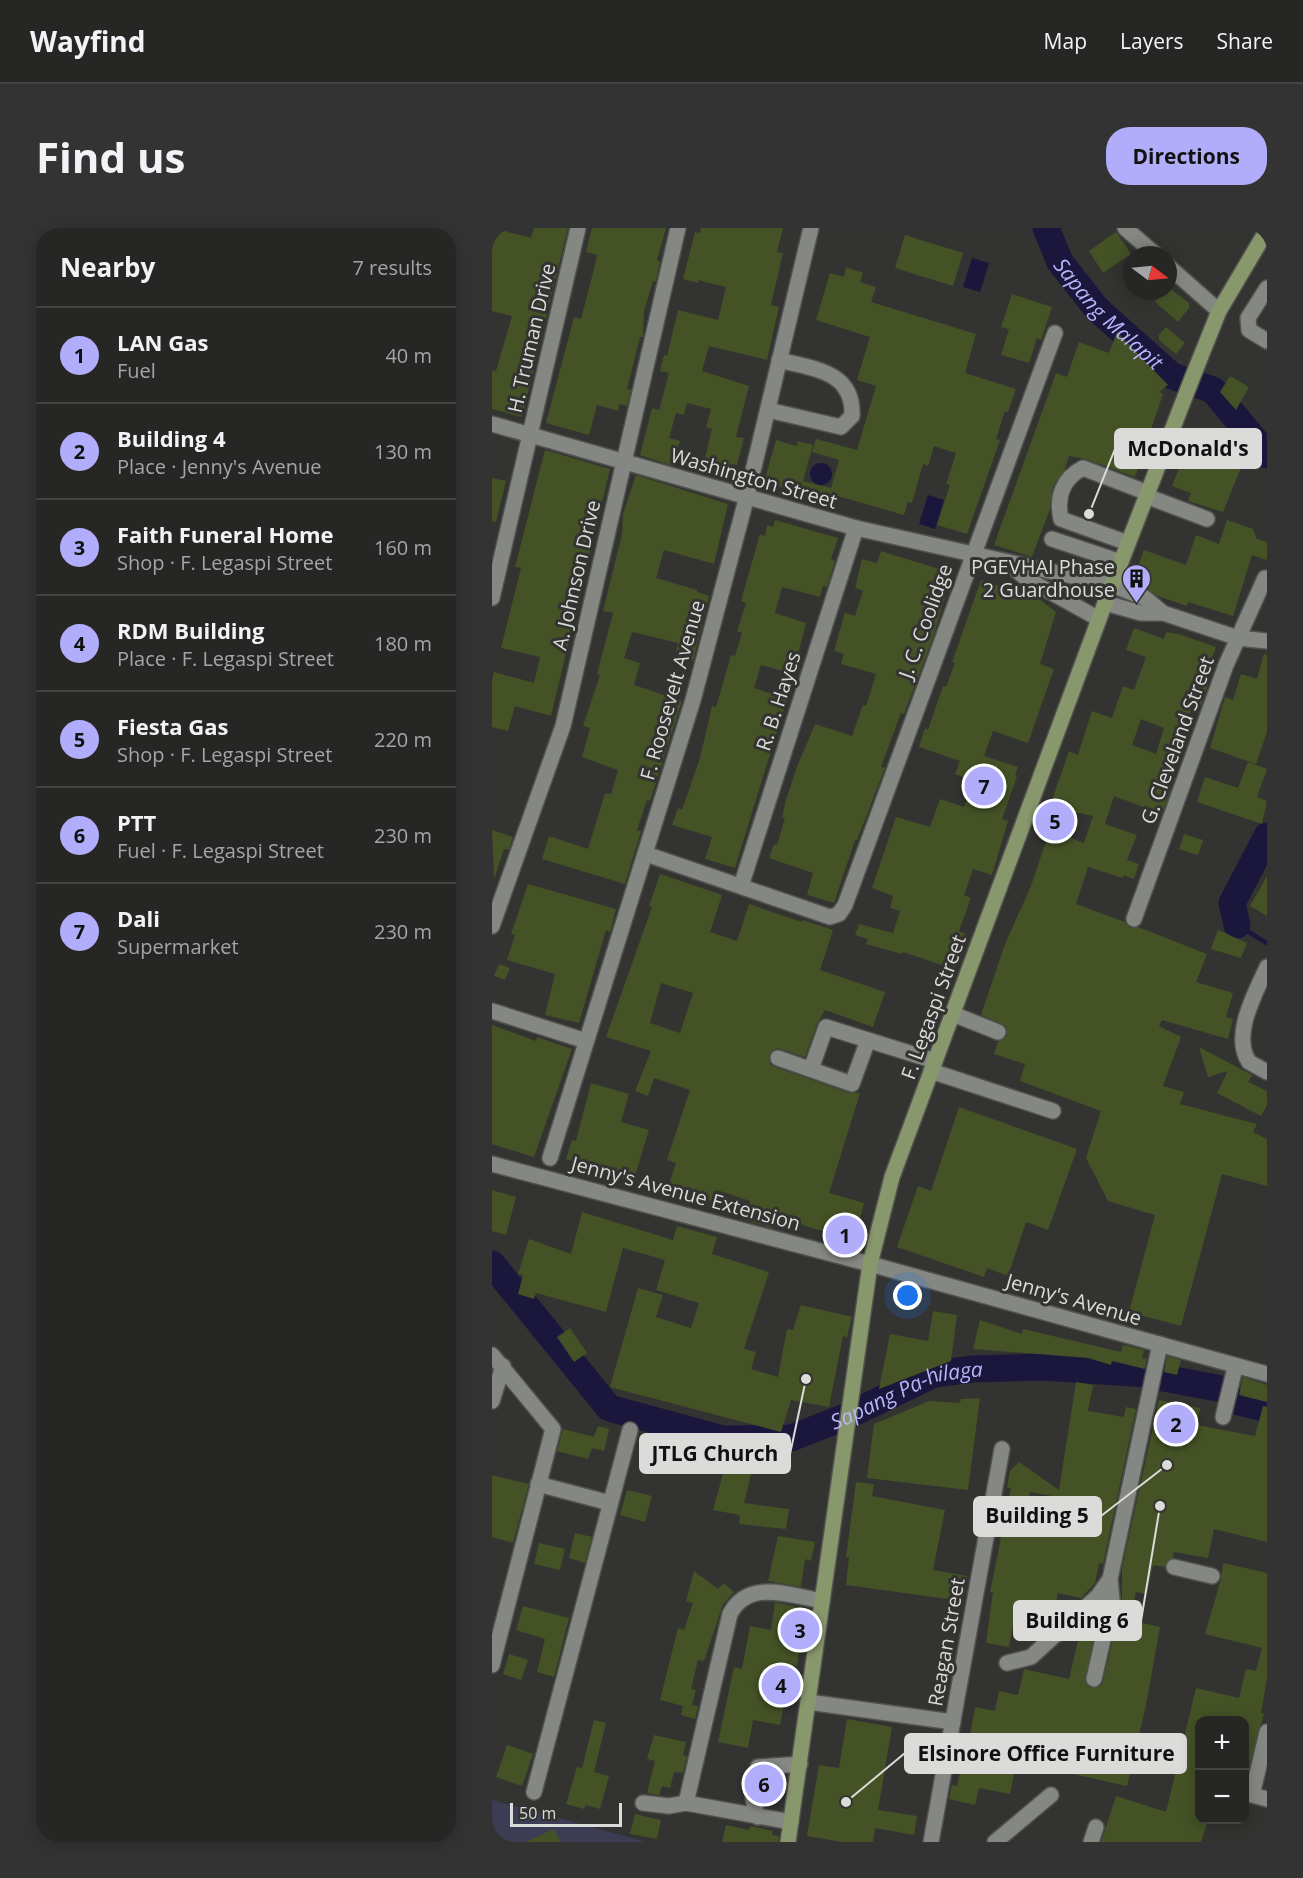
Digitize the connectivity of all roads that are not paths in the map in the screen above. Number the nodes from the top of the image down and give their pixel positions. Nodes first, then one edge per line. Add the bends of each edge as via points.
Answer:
1 (579, 228) edge
2 (678, 228) edge
3 (811, 228) edge
4 (1125, 228) edge
5 (1267, 230) edge
6 (1146, 246) edge
7 (1177, 274) edge
8 (1267, 288) edge
9 (1219, 311) junction
10 (1055, 333) dead end
11 (1267, 341) edge
12 (779, 360) junction
13 (768, 410) junction
14 (492, 424) edge
15 (530, 435) junction
16 (624, 463) junction
17 (1147, 495) junction
18 (747, 496) junction
19 (1207, 519) dead end
20 (856, 528) junction
21 (1052, 539) dead end
22 (1128, 543) junction
23 (972, 555) junction
24 (1121, 562) junction
25 (1008, 563) junction
26 (1075, 578) junction
27 (1265, 578) dead end
28 (1112, 585) junction
29 (492, 598) edge
30 (1067, 600) junction
31 (1105, 603) junction
32 (1163, 613) junction
33 (1099, 619) junction
34 (1238, 638) junction
35 (1267, 641) edge
36 (646, 854) junction
37 (741, 886) junction
38 (1134, 919) dead end
39 (492, 926) edge
40 (1267, 967) edge
41 (492, 1011) edge
42 (952, 1014) junction
43 (998, 1032) dead end
44 (868, 1040) junction
45 (586, 1041) junction
46 (778, 1058) dead end
47 (933, 1066) junction
48 (812, 1069) junction
49 (1267, 1072) edge
50 (1053, 1111) dead end
51 (550, 1158) dead end
52 (492, 1164) edge
53 (870, 1264) junction
54 (1160, 1344) junction
55 (492, 1355) edge
56 (503, 1366) junction
57 (1235, 1368) junction
58 (1267, 1374) edge
59 (492, 1401) edge
60 (1223, 1417) dead end
61 (630, 1430) dead end
62 (1002, 1449) dead end
63 (538, 1484) junction
64 (610, 1503) junction
65 (1174, 1567) dead end
66 (1212, 1576) dead end
67 (1110, 1579) junction
68 (822, 1601) junction
69 (1007, 1663) dead end
70 (492, 1665) edge
71 (1095, 1679) dead end
72 (808, 1702) junction
73 (953, 1722) junction
74 (1267, 1732) edge
75 (800, 1764) junction
76 (534, 1792) dead end
77 (1051, 1795) dead end
78 (1267, 1799) edge
79 (643, 1803) dead end
80 (686, 1803) junction
81 (758, 1817) junction
82 (791, 1822) junction
83 (1096, 1827) dead end
84 (788, 1842) edge
85 (931, 1842) edge
86 (995, 1842) edge
87 (1091, 1842) edge

1 - 15 street, H. Truman Drive
2 - 16 street, A. Johnson Drive
3 - 12 street, F. Roosevelt Avenue
4 - 6 street
5 - 9 main road, F. Legaspi Street
7 - 9 street
8 - 11 street via 1248,318 1249,330
9 - 17 main road, F. Legaspi Street
10 - 23 street, J. C. Coolidge
12 - 13 street, F. Roosevelt Avenue
12 - 13 street via 821,371 842,382 853,400 852,416 841,427
13 - 18 street, F. Roosevelt Avenue
14 - 15 street, Washington Street
15 - 16 street, Washington Street
15 - 29 street, H. Truman Drive
16 - 18 street, Washington Street
16 - 39 street, A. Johnson Drive via 558,744
17 - 19 street
17 - 22 main road, F. Legaspi Street
17 - 22 street via 1083,468 1070,476 1062,490 1061,519
18 - 20 street, Washington Street
18 - 36 street, F. Roosevelt Avenue via 693,700
20 - 23 street, Washington Street
20 - 37 street, R. B. Hayes
21 - 24 street
22 - 24 main road, F. Legaspi Street
23 - 25 street, Washington Street
23 - 37 street, J. C. Coolidge via 839,914 830,917
24 - 28 main road, F. Legaspi Street
25 - 26 street, Washington Street
25 - 30 street, Washington Street via 1027,579
26 - 28 street, Washington Street
26 - 30 street via 1064,586
27 - 34 street, G. Cleveland Street
28 - 31 main road, F. Legaspi Street
28 - 32 street, Washington Street via 1145,598
30 - 33 street, Washington Street
31 - 32 street, Washington Street via 1141,613
31 - 33 main road, F. Legaspi Street
32 - 34 street, Washington Street
33 - 42 main road, F. Legaspi Street
34 - 35 street, Washington Street
34 - 38 street, G. Cleveland Street
36 - 37 street
36 - 45 street, F. Roosevelt Avenue
40 - 49 street via 1247,1016 1242,1043 1249,1062
41 - 45 street
42 - 43 street
42 - 47 main road, F. Legaspi Street
44 - 47 street
44 - 48 street via 826,1027
44 - 48 street via 852,1084
45 - 51 street, F. Roosevelt Avenue
46 - 48 street
47 - 50 street
47 - 53 main road, F. Legaspi Street via 892,1177
52 - 53 street, Jenny's Avenue Extension
53 - 54 street, Jenny's Avenue
53 - 68 main road, F. Legaspi Street
54 - 57 street, Jenny's Avenue
54 - 67 street
55 - 56 street
56 - 59 street
56 - 63 street via 553,1429
57 - 58 street, Jenny's Avenue
57 - 60 street
61 - 64 street
62 - 73 street, Reagan Street
63 - 64 street
63 - 70 street
64 - 76 street
65 - 66 street
67 - 69 street via 1098,1596 1031,1657
67 - 71 street via 1112,1599
68 - 72 main road, F. Legaspi Street
68 - 80 street via 753,1592 736,1602
72 - 73 street
72 - 75 main road, F. Legaspi Street
73 - 85 street, Reagan Street
74 - 78 street via 1252,1796
75 - 81 street via 758,1767 752,1787
75 - 82 main road, F. Legaspi Street
77 - 86 street
79 - 80 street
80 - 81 street
81 - 82 street
82 - 84 main road, F. Legaspi Street
83 - 87 street

